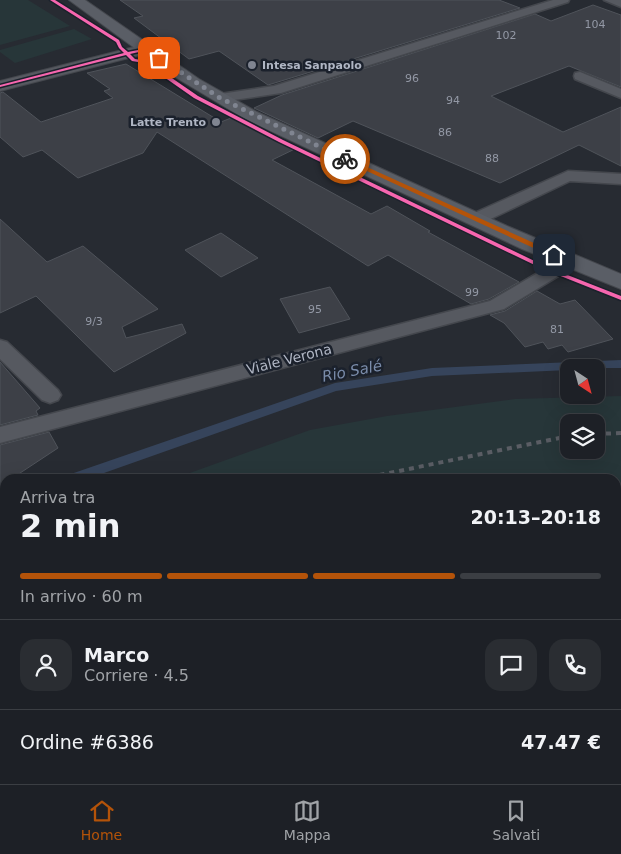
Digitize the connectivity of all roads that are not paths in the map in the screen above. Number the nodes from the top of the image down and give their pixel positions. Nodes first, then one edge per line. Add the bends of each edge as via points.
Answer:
1 (80, 0) edge
2 (609, 0) edge
3 (558, 1) edge
4 (621, 4) edge
5 (146, 49) junction
6 (580, 76) dead end
7 (0, 86) edge
8 (621, 94) edge
9 (220, 98) junction
10 (621, 179) edge
11 (476, 220) junction
12 (570, 262) junction
13 (621, 282) edge
14 (0, 347) edge
15 (50, 395) dead end
16 (0, 435) edge

1 - 5 main road
2 - 4 lane
3 - 9 lane via 276,90
5 - 7 street
5 - 9 main road
6 - 8 lane
9 - 11 main road
10 - 11 lane via 568,176
11 - 12 main road
12 - 13 main road
12 - 16 lane, Viale Verona via 497,305
14 - 15 lane

